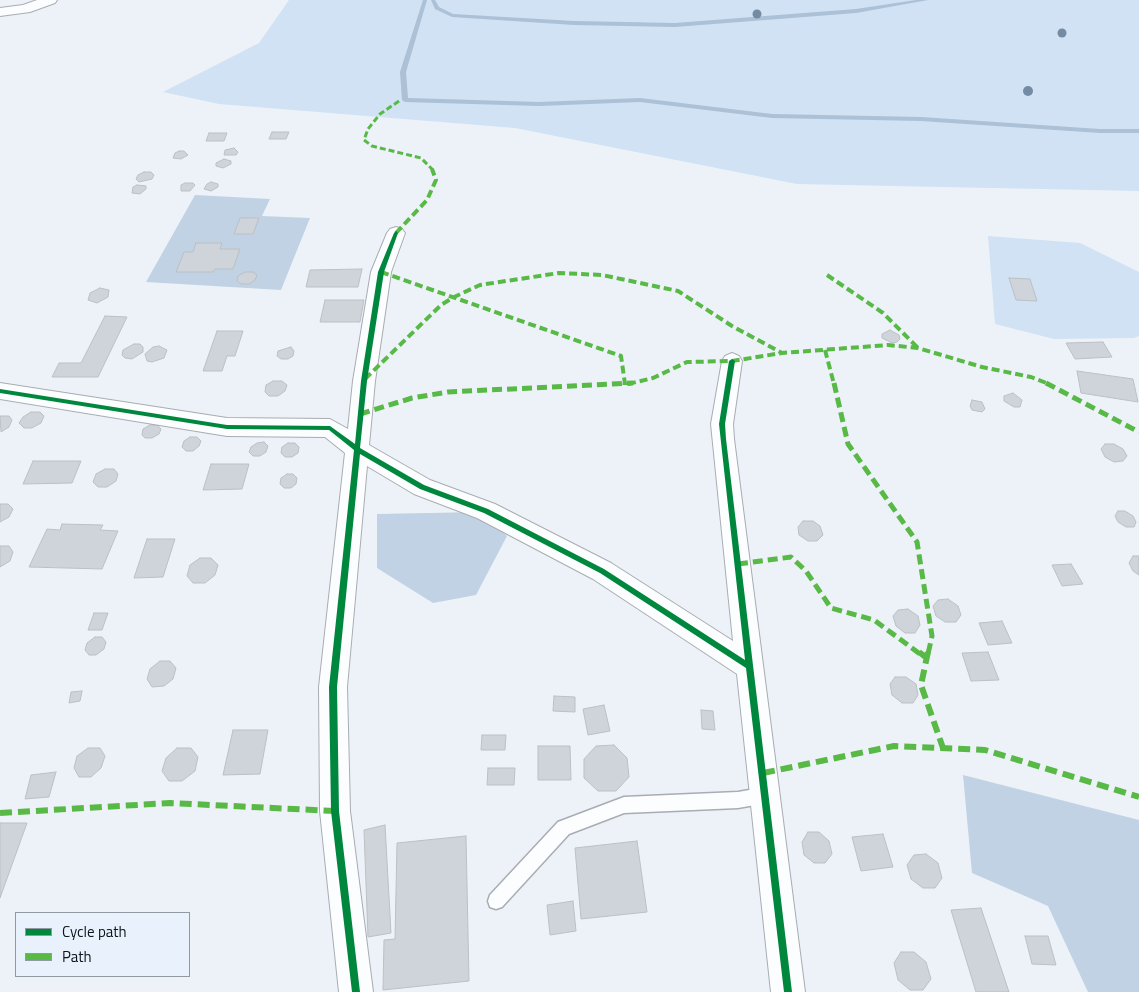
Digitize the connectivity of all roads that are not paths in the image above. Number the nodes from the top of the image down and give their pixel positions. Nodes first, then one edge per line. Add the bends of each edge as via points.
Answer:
1 (50, 0) edge
2 (0, 12) edge
3 (396, 233) dead end
4 (732, 361) dead end
5 (0, 392) edge
6 (358, 450) junction
7 (749, 666) junction
8 (766, 795) junction
9 (496, 901) dead end
10 (356, 992) edge
11 (788, 992) edge

1 - 2 street
3 - 6 street via 381,272 364,380
4 - 7 street via 722,424
5 - 6 street via 227,427 330,428
6 - 7 street via 422,487 486,511 602,571
6 - 10 street via 333,687 335,811
7 - 8 street
8 - 9 lane via 738,800 624,805 564,828
8 - 11 street

